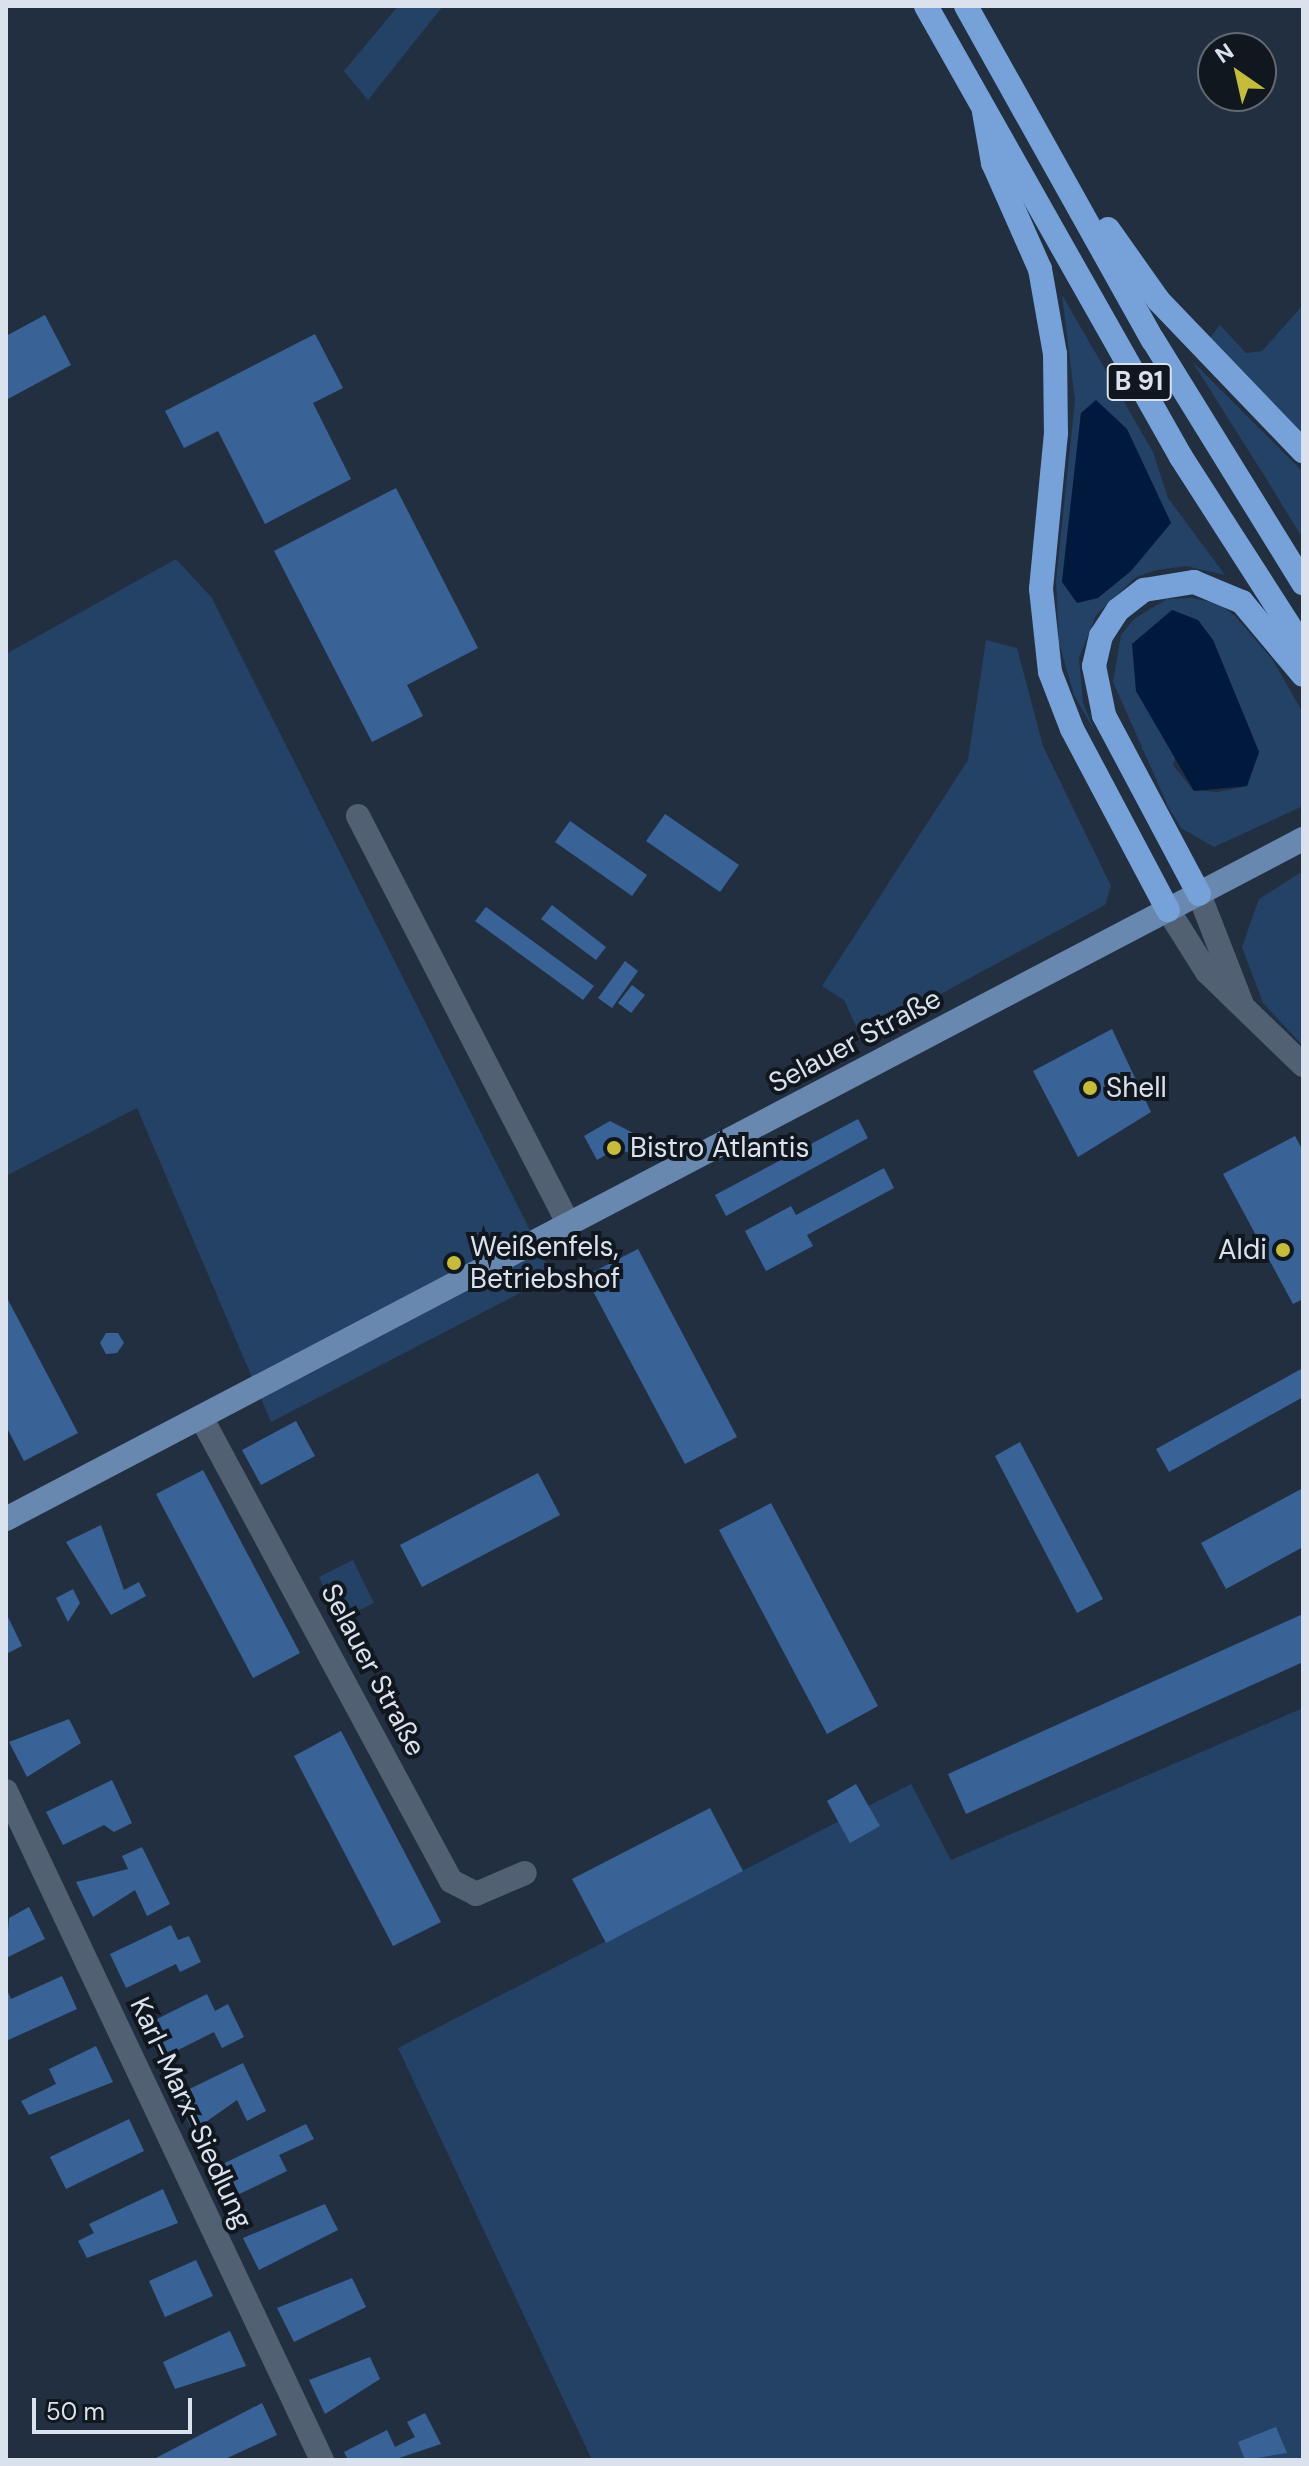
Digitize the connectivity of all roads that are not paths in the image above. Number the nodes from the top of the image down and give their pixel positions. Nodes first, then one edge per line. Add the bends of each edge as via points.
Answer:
1 (926, 6) edge
2 (966, 6) edge
3 (984, 112) junction
4 (1067, 187) junction
5 (1303, 451) edge
6 (1303, 583) edge
7 (1303, 647) edge
8 (1303, 675) edge
9 (358, 816) dead end
10 (1303, 839) edge
11 (1199, 894) junction
12 (1168, 910) junction
13 (1241, 1004) junction
14 (1303, 1065) edge
15 (569, 1224) junction
16 (201, 1417) junction
17 (6, 1519) edge
18 (6, 1791) edge
19 (525, 1873) dead end
20 (322, 2460) edge

1 - 3 highway, B 91
2 - 4 highway, B 91
3 - 7 highway, B 91 via 1181,457
3 - 12 highway via 993,163 1040,269 1055,354 1056,433 1041,589 1050,672 1072,729
4 - 5 highway via 1104,222 1167,310
4 - 6 highway, B 91
8 - 11 highway via 1242,602 1194,582 1144,590 1118,610 1101,636 1094,666 1104,715
9 - 15 street
10 - 11 main road, Selauer Straße
11 - 12 main road, Selauer Straße
11 - 13 street
12 - 13 street via 1207,972
12 - 15 main road, Selauer Straße
13 - 14 street
15 - 16 main road, Selauer Straße
16 - 17 main road, Selauer Straße
16 - 19 street, Selauer Straße via 451,1881 476,1894
18 - 20 street, Karl-Marx-Siedlung

